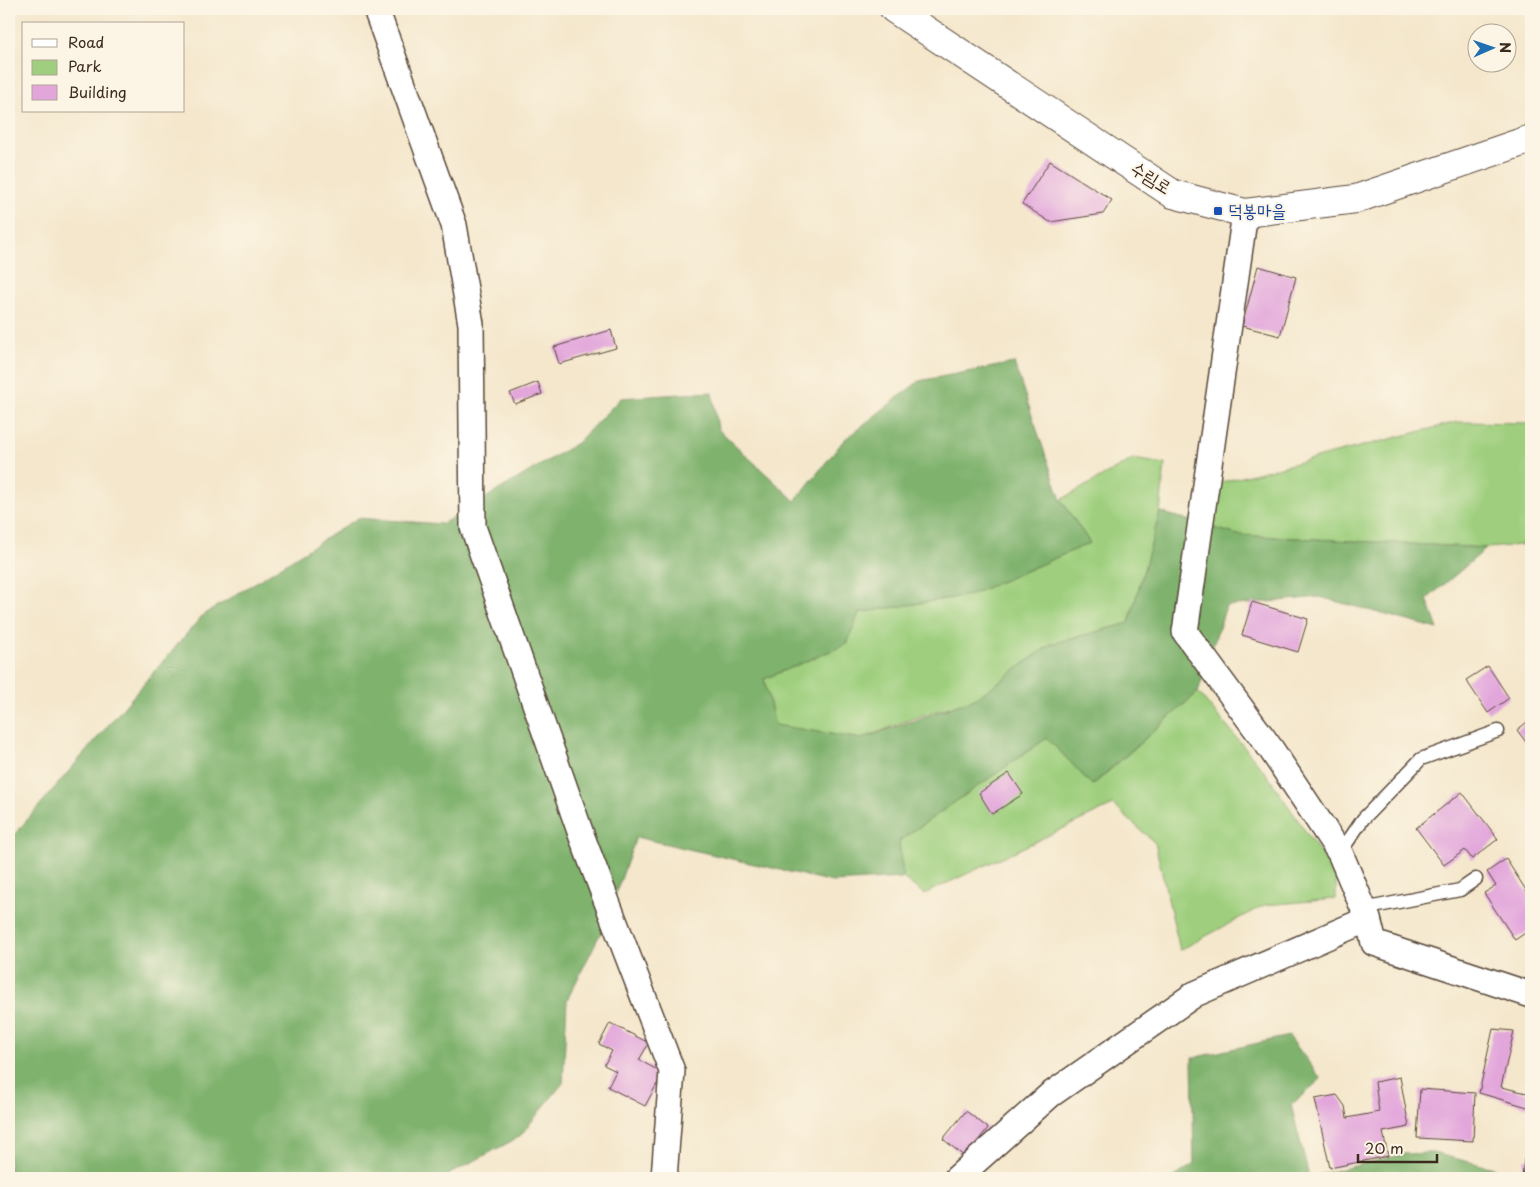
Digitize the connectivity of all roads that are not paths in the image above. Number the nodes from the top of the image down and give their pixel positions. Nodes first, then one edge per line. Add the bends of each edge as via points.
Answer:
1 (376, 9) edge
2 (894, 9) edge
3 (1531, 139) edge
4 (1245, 213) junction
5 (1498, 732) dead end
6 (1340, 853) junction
7 (1476, 879) dead end
8 (1366, 914) junction
9 (1531, 995) edge
10 (664, 1178) edge
11 (957, 1178) edge

1 - 10 street via 454,225 471,324 473,527 582,837 672,1071
2 - 4 main road, 수림로 via 1173,194
3 - 4 main road, 수림로 via 1356,199
4 - 6 street via 1185,632 1271,749
5 - 6 lane via 1421,759 1363,819
6 - 8 street
7 - 8 lane via 1460,890
8 - 9 street via 1374,943
8 - 11 street via 1195,994 1050,1095

